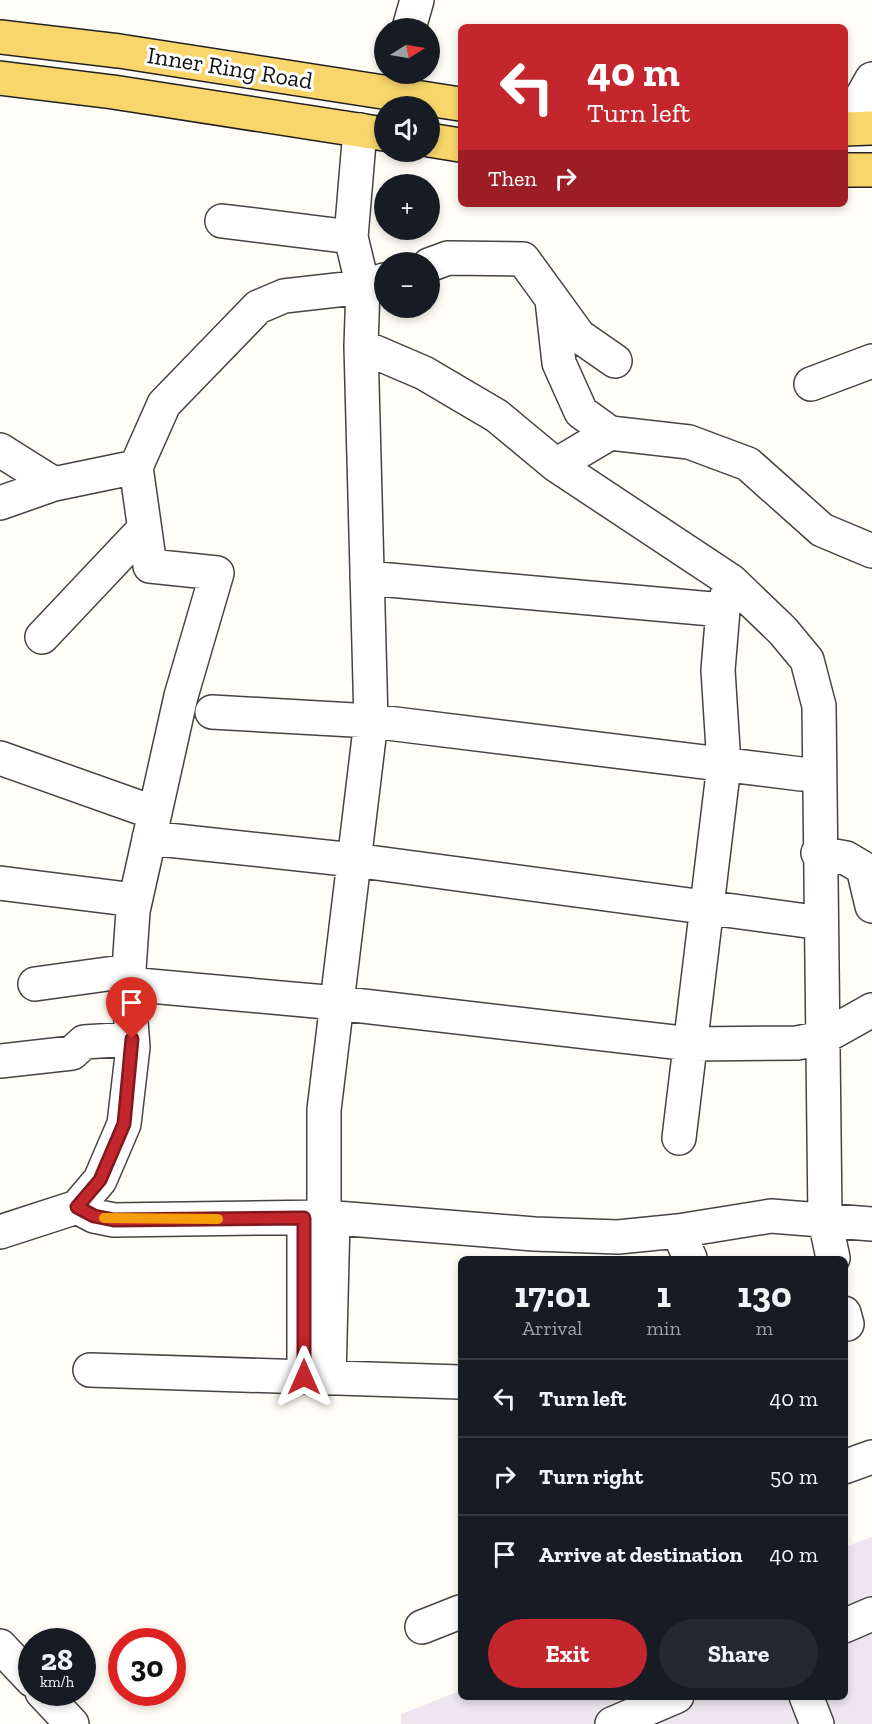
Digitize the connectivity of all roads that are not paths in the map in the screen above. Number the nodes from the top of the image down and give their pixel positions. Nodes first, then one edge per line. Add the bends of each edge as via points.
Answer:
1 (417, 0) edge
2 (412, 18) edge
3 (0, 37) edge
4 (0, 78) edge
5 (872, 79) edge
6 (374, 81) edge
7 (397, 84) edge
8 (458, 103) edge
9 (848, 121) edge
10 (848, 128) edge
11 (872, 128) edge
12 (372, 132) edge
13 (440, 142) edge
14 (458, 145) edge
15 (848, 170) edge
16 (872, 170) edge
17 (222, 221) dead end
18 (351, 237) junction
19 (440, 261) edge
20 (374, 283) edge
21 (552, 300) junction
22 (361, 346) junction
23 (615, 361) dead end
24 (872, 361) edge
25 (811, 384) dead end
26 (610, 433) junction
27 (0, 450) edge
28 (556, 465) junction
29 (136, 467) junction
30 (54, 484) junction
31 (0, 503) edge
32 (144, 529) junction
33 (872, 551) edge
34 (367, 578) junction
35 (727, 595) junction
36 (42, 637) dead end
37 (212, 712) dead end
38 (371, 721) junction
39 (0, 758) edge
40 (724, 765) junction
41 (801, 774) dead end
42 (152, 826) junction
43 (818, 853) junction
44 (354, 861) junction
45 (0, 883) edge
46 (135, 900) junction
47 (872, 906) edge
48 (706, 907) junction
49 (807, 921) dead end
50 (129, 977) junction
51 (35, 984) dead end
52 (337, 1003) junction
53 (872, 1010) edge
54 (822, 1038) junction
55 (132, 1039) junction
56 (691, 1044) junction
57 (0, 1061) edge
58 (679, 1138) dead end
59 (77, 1207) junction
60 (320, 1218) junction
61 (825, 1220) junction
62 (872, 1224) edge
63 (0, 1232) edge
64 (684, 1245) edge
65 (833, 1256) edge
66 (90, 1370) dead end
67 (317, 1377) junction
68 (458, 1382) edge
69 (872, 1457) edge
70 (848, 1466) edge
71 (458, 1613) edge
72 (872, 1614) edge
73 (848, 1624) edge
74 (422, 1627) dead end
75 (0, 1646) edge
76 (18, 1665) edge
77 (668, 1700) edge
78 (808, 1700) edge
79 (55, 1706) edge
80 (72, 1724) edge
81 (612, 1724) edge
82 (817, 1724) edge

1 - 2 street
3 - 6 main road, Inner Ring Road
4 - 12 main road, Inner Ring Road
5 - 9 street
7 - 8 main road, Inner Ring Road
10 - 11 main road
12 - 18 street
13 - 14 main road
15 - 16 main road
17 - 18 street
18 - 20 street
19 - 21 street via 523,259
20 - 22 street
20 - 29 street via 284,296 258,307 164,404
21 - 23 street via 579,336
21 - 26 street via 559,363 581,412
22 - 28 street via 424,373 497,416
22 - 34 street
24 - 25 street
26 - 28 street
26 - 33 street via 689,442 748,464 822,530
27 - 30 street
28 - 35 street
29 - 30 street
29 - 32 street
30 - 31 street
32 - 36 street
32 - 42 street via 150,566 217,573 181,696
34 - 35 street
34 - 38 street
35 - 40 street via 718,670
35 - 43 street via 783,631 807,660 819,706
37 - 38 street
38 - 40 street
38 - 44 street
39 - 42 street
40 - 41 street
40 - 48 street
42 - 44 street
42 - 46 street
43 - 47 street via 846,858 863,868
43 - 54 street
44 - 48 street
44 - 52 street
45 - 46 street
46 - 50 street
48 - 49 street
48 - 56 street
50 - 51 street
50 - 52 street
50 - 55 street
52 - 56 street
52 - 60 street via 324,1110
53 - 54 street
54 - 56 street
54 - 61 street
55 - 57 street via 84,1042 72,1053
55 - 59 street via 124,1124 100,1180
56 - 58 street
59 - 60 street via 114,1220
59 - 63 street
60 - 64 street via 618,1237
60 - 67 street
61 - 62 street
61 - 64 street via 771,1216
61 - 65 street
66 - 67 street
67 - 68 street
69 - 70 street
71 - 74 street
72 - 73 street
75 - 76 street
77 - 81 street
78 - 82 street
79 - 80 street

